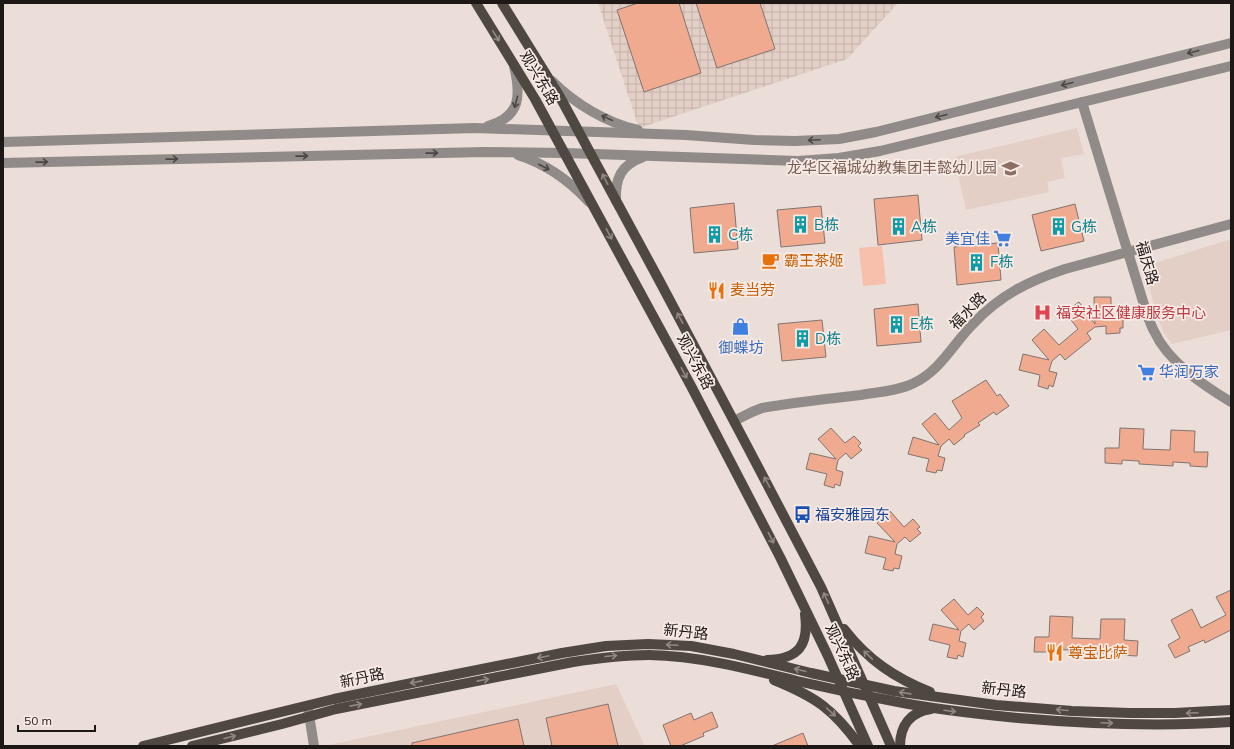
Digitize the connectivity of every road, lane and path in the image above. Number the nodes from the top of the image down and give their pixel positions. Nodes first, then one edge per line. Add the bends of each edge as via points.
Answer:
1 (476, 3) edge
2 (502, 3) edge
3 (1231, 43) edge
4 (514, 64) junction
5 (1231, 66) edge
6 (547, 76) junction
7 (1082, 102) junction
8 (475, 128) junction
9 (552, 130) junction
10 (578, 132) junction
11 (658, 134) junction
12 (3, 142) edge
13 (508, 153) junction
14 (565, 153) junction
15 (591, 154) junction
16 (646, 156) junction
17 (3, 163) edge
18 (616, 201) junction
19 (595, 208) junction
20 (1231, 224) edge
21 (1128, 252) junction
22 (1231, 402) edge
23 (734, 421) junction
24 (805, 608) junction
25 (835, 618) junction
26 (761, 661) junction
27 (733, 665) junction
28 (838, 679) junction
29 (865, 685) junction
30 (843, 691) junction
31 (870, 696) junction
32 (951, 699) junction
33 (308, 706) junction
34 (935, 709) junction
35 (1231, 710) edge
36 (309, 717) junction
37 (1231, 722) edge
38 (143, 746) edge
39 (192, 746) edge
40 (314, 746) edge
41 (860, 746) edge
42 (868, 746) edge
43 (891, 746) edge
44 (900, 746) edge

1 -> 4 main road, 观兴东路
2 - 6 main road, 观兴东路
3 -> 11 street via 876,132 839,138 795,141
4 -> 8 street via 519,92 515,109 499,122
4 - 9 main road, 观兴东路
5 - 7 street
6 - 10 main road, 观兴东路
11 -> 6 street via 634,129 592,111 566,94
7 - 16 street via 880,151 839,158 798,162
7 - 21 street, 福庆路
8 - 9 street
8 - 12 street
9 - 10 street
9 - 14 main road, 观兴东路
10 - 11 street
10 - 15 main road, 观兴东路
13 - 14 street
17 -> 13 street
13 -> 19 street via 535,162 560,175
14 - 15 street
14 - 19 main road, 观兴东路
15 - 16 street
18 -> 15 main road, 观兴东路
16 - 18 street via 632,162 621,172
23 -> 18 main road, 观兴东路
19 -> 24 main road, 观兴东路 via 751,500
20 - 21 street, 福水路
21 - 22 street, 福庆路 via 1154,332 1169,355
21 - 23 street, 福水路 via 1065,269 1018,288 996,302 977,320 947,357 913,384 888,391 762,408
25 -> 23 main road, 观兴东路
24 - 26 main road via 806,632 803,644 796,654
24 - 28 main road, 观兴东路
25 - 29 main road, 观兴东路
32 -> 25 main road via 919,688 881,667
28 -> 26 main road, 新丹路
26 -> 33 main road, 新丹路 via 691,646 606,646 412,683
27 - 30 main road, 新丹路
36 -> 27 main road, 新丹路 via 336,709 611,656 650,655
27 -> 41 main road via 784,684 818,701 838,718
28 - 29 main road, 新丹路
28 - 30 main road, 观兴东路
29 - 31 main road, 观兴东路
32 -> 29 main road, 新丹路
30 - 31 main road, 新丹路
30 - 42 main road, 观兴东路
31 - 34 main road, 新丹路
31 - 43 main road, 观兴东路
35 -> 32 main road, 新丹路 via 1175,713 1072,711
33 - 36 street
33 - 38 main road, 新丹路
34 -> 37 main road, 新丹路 via 1070,722
34 - 44 main road via 919,712 908,720 901,732
39 -> 36 main road, 新丹路
36 - 40 street

